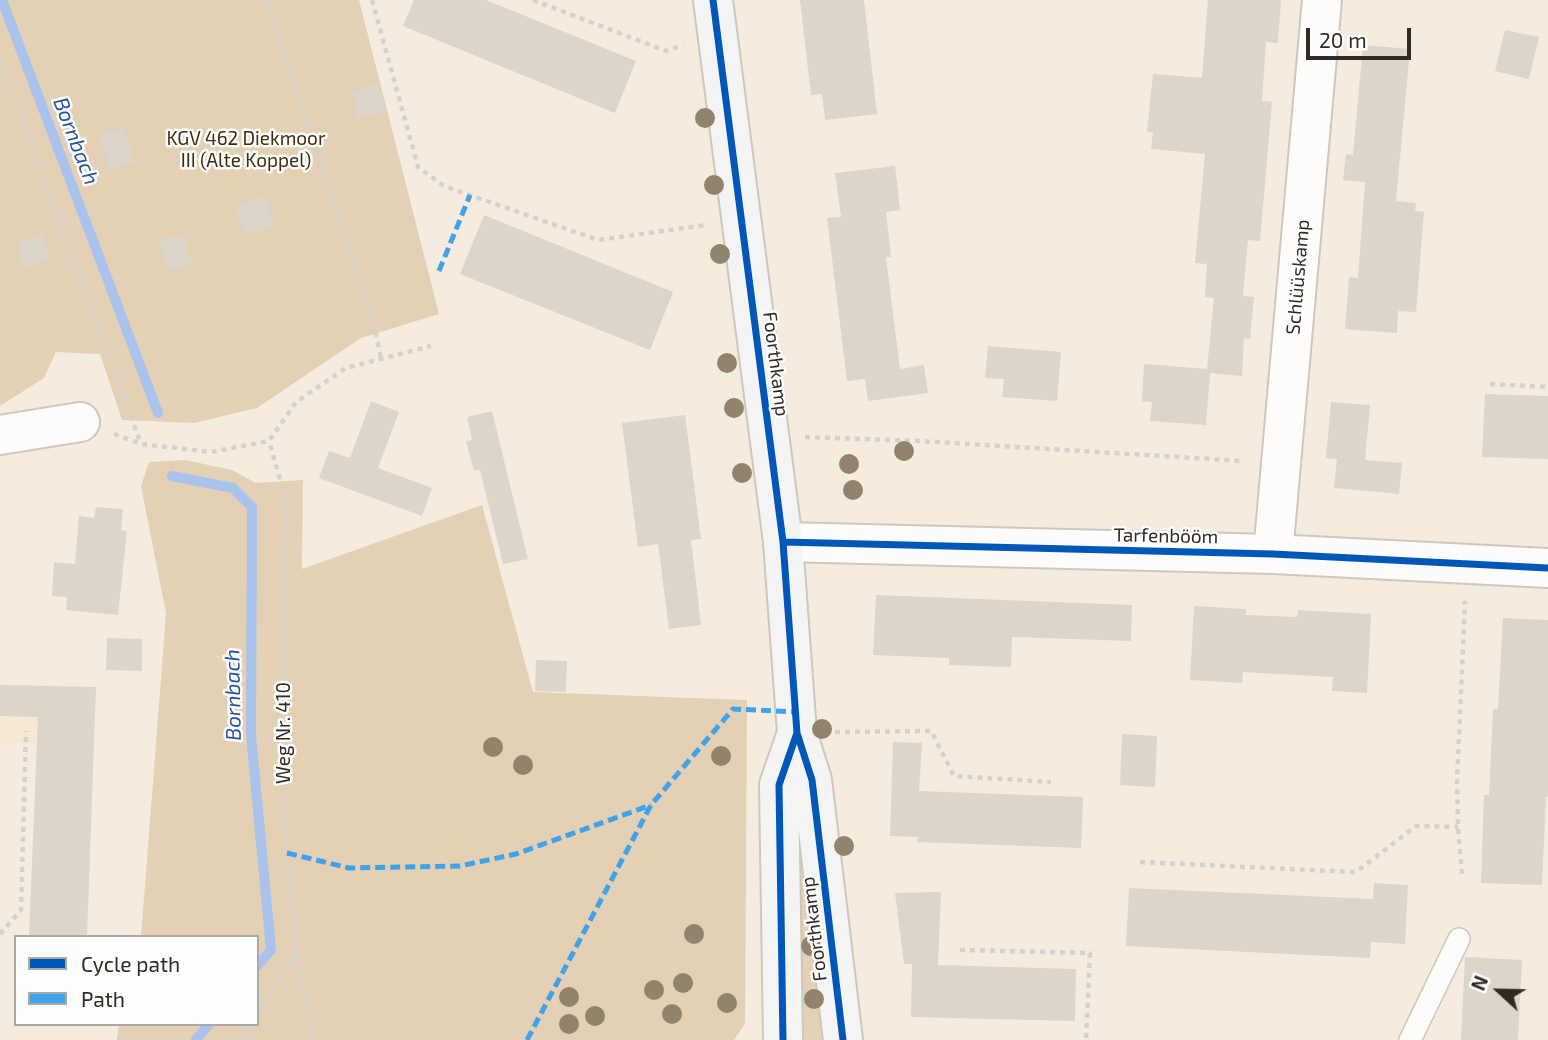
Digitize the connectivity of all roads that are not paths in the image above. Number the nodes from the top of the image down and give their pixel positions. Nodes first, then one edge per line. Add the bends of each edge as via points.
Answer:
1 (1322, 0) edge
2 (715, 17) edge
3 (80, 422) road end
4 (0, 435) edge
5 (783, 542) junction
6 (1273, 554) junction
7 (1548, 568) edge
8 (797, 733) junction
9 (1459, 939) dead end
10 (783, 1040) edge
11 (843, 1040) edge
12 (1410, 1040) edge

1 - 6 street, Schlüüskamp
2 - 5 street, Foorthkamp
3 - 4 street
5 - 6 street, Tarfenbööm
5 - 8 street, Foorthkamp
6 - 7 street, Tarfenbööm
8 - 10 street, Foorthkamp via 779,785
8 - 11 street, Foorthkamp via 812,780
9 - 12 lane

